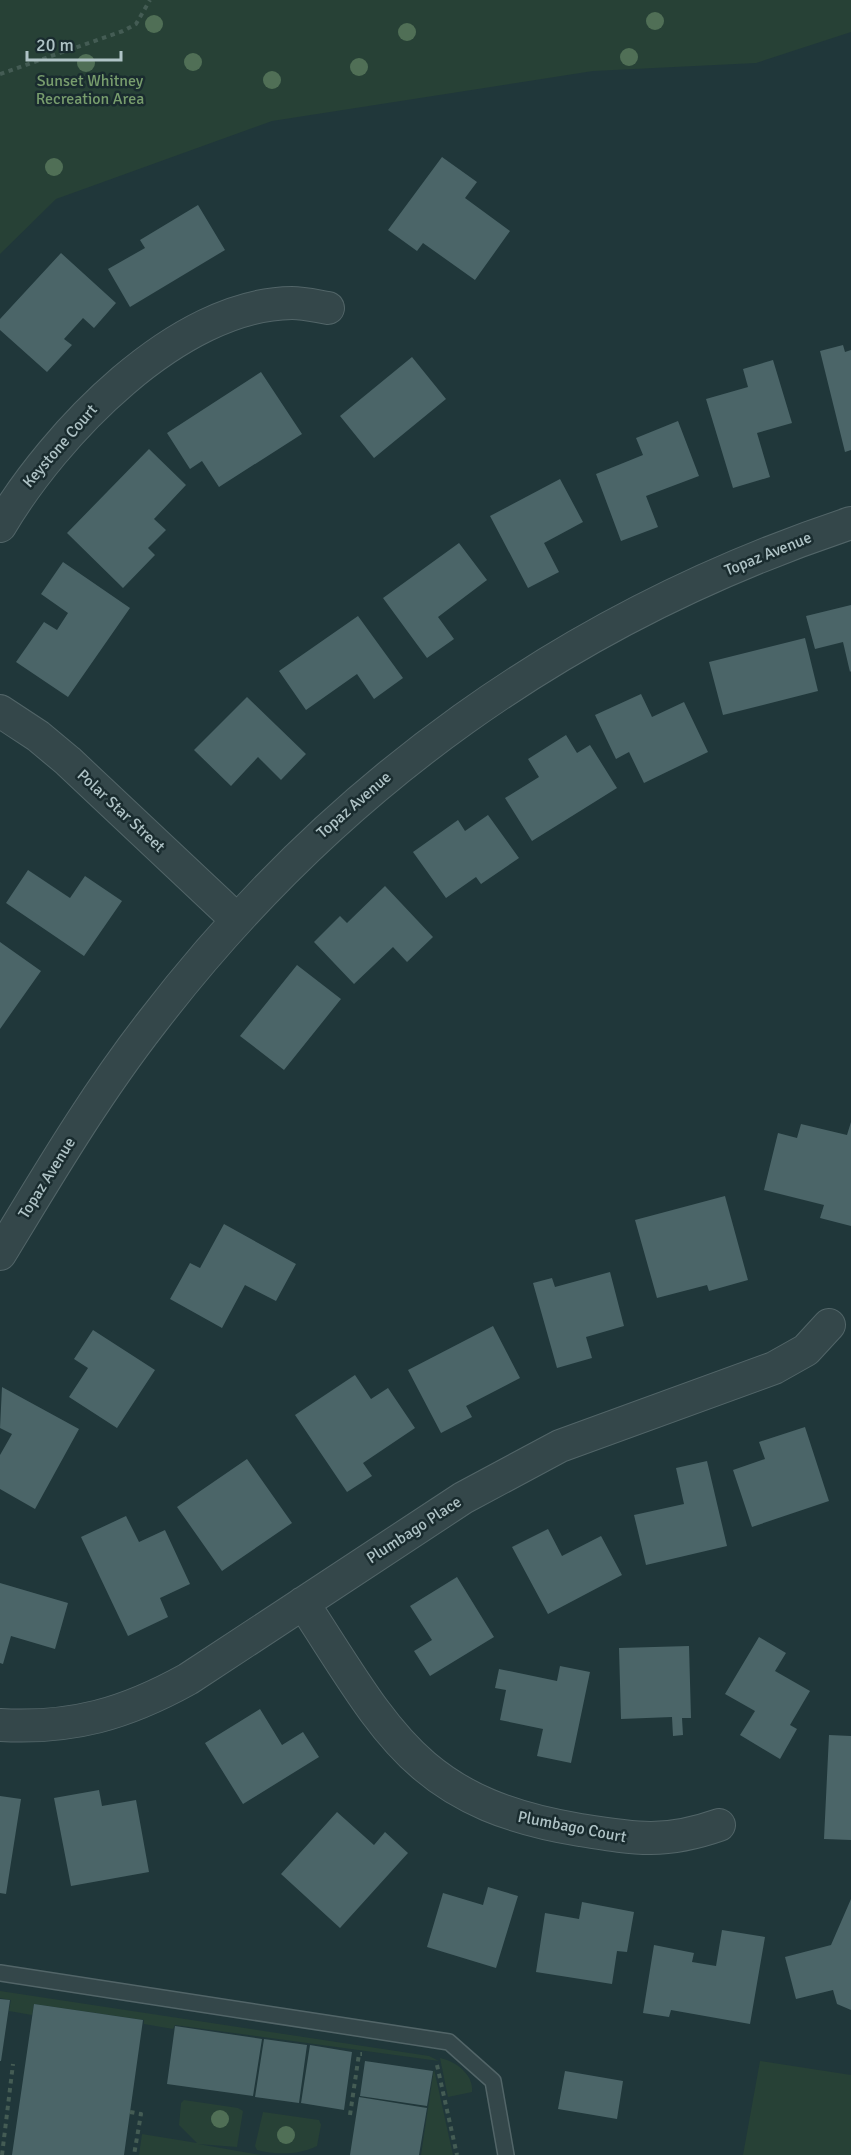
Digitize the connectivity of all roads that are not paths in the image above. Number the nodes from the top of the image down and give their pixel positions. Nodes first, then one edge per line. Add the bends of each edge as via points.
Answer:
1 (328, 308) dead end
2 (851, 523) edge
3 (0, 526) edge
4 (0, 711) edge
5 (236, 919) junction
6 (0, 1254) edge
7 (829, 1325) dead end
8 (303, 1603) junction
9 (0, 1725) edge
10 (719, 1826) dead end
11 (0, 1973) edge
12 (506, 2155) edge

1 - 3 street, Keystone Court via 292,303 261,307 216,322 173,345 127,377 85,414 42,463
2 - 5 street, Topaz Avenue via 669,596 508,687 369,790
4 - 5 street, Polar Star Street via 68,762
5 - 6 street, Topaz Avenue via 156,1016 108,1082
7 - 8 street, Plumbago Place via 806,1350 774,1368 604,1429 508,1472
8 - 9 street, Plumbago Place via 148,1701 112,1715 72,1723
8 - 10 street, Plumbago Court via 382,1723 411,1756 468,1797 538,1822 634,1839 663,1840
11 - 12 lane via 449,2042 493,2081

